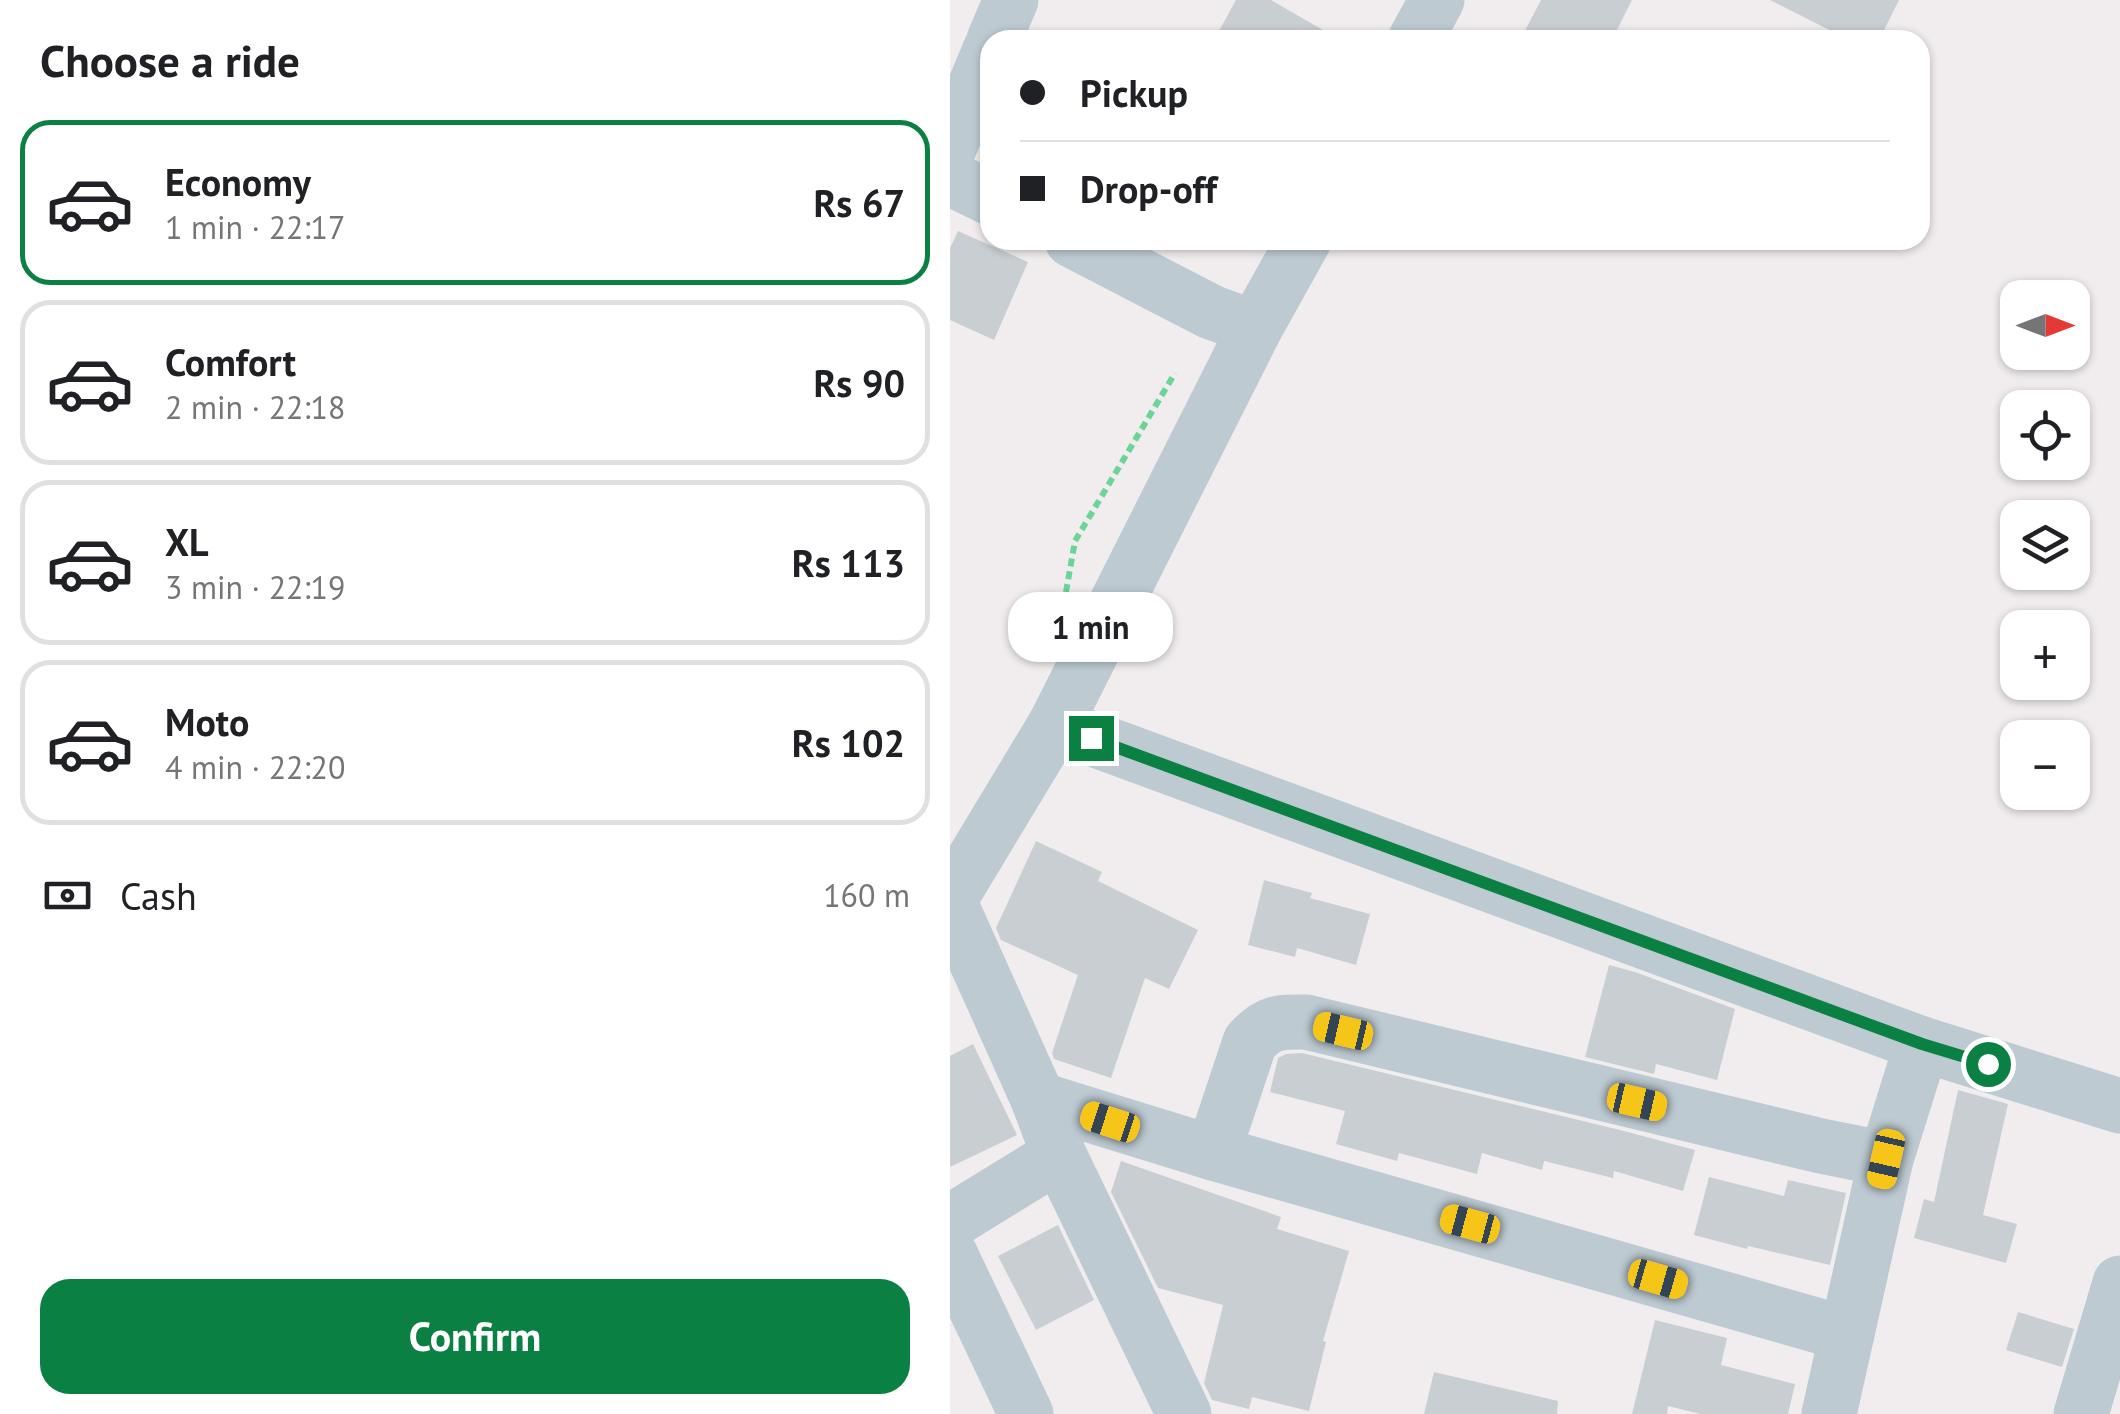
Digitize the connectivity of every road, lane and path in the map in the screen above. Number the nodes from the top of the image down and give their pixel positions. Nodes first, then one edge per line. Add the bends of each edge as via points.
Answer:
1 (1011, 0) edge
2 (1437, 0) edge
3 (998, 30) edge
4 (1420, 30) edge
5 (980, 74) edge
6 (950, 146) edge
7 (950, 178) edge
8 (980, 193) edge
9 (1091, 250) edge
10 (1298, 250) edge
11 (1255, 328) junction
12 (1055, 725) junction
13 (950, 901) edge
14 (1922, 1044) junction
15 (1038, 1099) junction
16 (2120, 1106) edge
17 (1213, 1152) junction
18 (1060, 1155) junction
19 (1886, 1159) junction
20 (950, 1222) edge
21 (950, 1254) edge
22 (2120, 1283) edge
23 (1847, 1334) junction
24 (1026, 1414) edge
25 (1184, 1414) edge
26 (1829, 1414) edge
27 (2081, 1414) edge

1 - 3 street
2 - 4 street
5 - 6 street
7 - 8 street
9 - 11 street
10 - 11 street
11 - 12 street
12 - 13 street
12 - 14 street
13 - 15 street
14 - 16 street
14 - 19 street
15 - 17 street
15 - 18 street
17 - 19 street via 1250,1042 1275,1022 1306,1022
17 - 23 street
18 - 20 street
18 - 25 street
19 - 23 street
21 - 24 street
22 - 27 street
23 - 26 street

